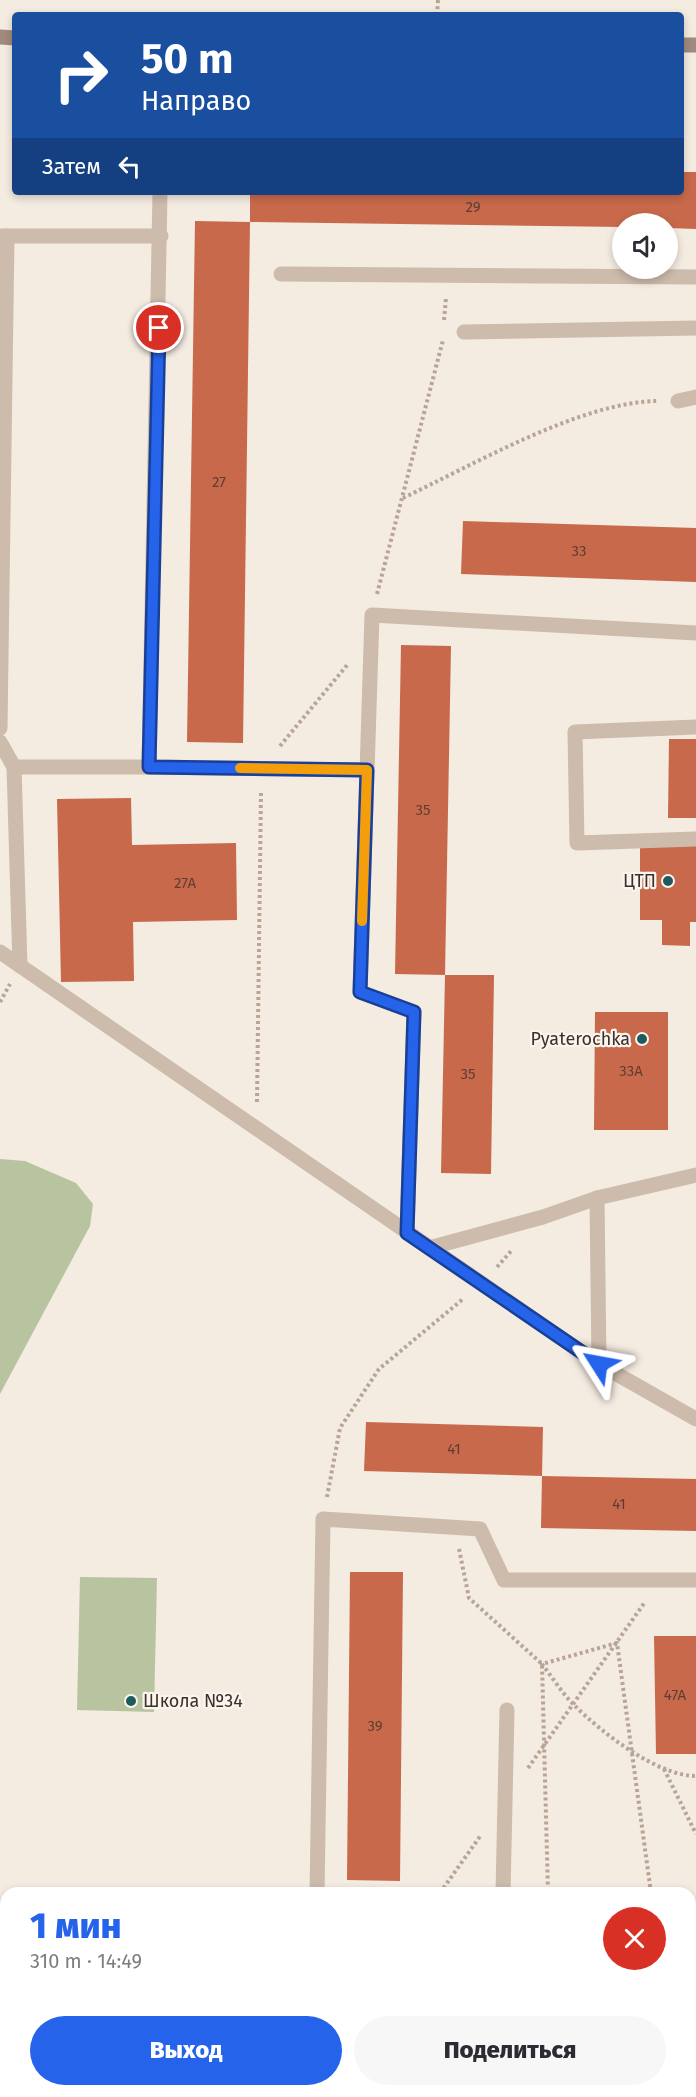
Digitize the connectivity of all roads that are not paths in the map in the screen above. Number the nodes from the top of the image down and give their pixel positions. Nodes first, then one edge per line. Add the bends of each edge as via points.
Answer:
1 (160, 195) edge
2 (3, 236) edge
3 (161, 236) junction
4 (281, 274) dead end
5 (696, 277) edge
6 (696, 328) edge
7 (464, 333) dead end
8 (696, 397) edge
9 (678, 401) road end
10 (696, 633) edge
11 (696, 727) edge
12 (0, 728) edge
13 (0, 742) edge
14 (14, 767) junction
15 (149, 767) junction
16 (367, 770) junction
17 (696, 839) edge
18 (0, 952) edge
19 (20, 966) junction
20 (696, 1175) edge
21 (597, 1198) junction
22 (407, 1233) junction
23 (429, 1248) junction
24 (599, 1364) junction
25 (696, 1419) edge
26 (696, 1580) edge
27 (507, 1710) dead end
28 (317, 1887) edge
29 (503, 1887) edge

1 - 3 lane
2 - 3 lane
2 - 12 lane
3 - 15 lane
4 - 5 lane
6 - 7 lane
8 - 9 lane
10 - 16 lane via 372,615
11 - 17 lane via 575,732 577,843
13 - 14 lane
14 - 15 lane
14 - 19 lane
15 - 16 lane
16 - 22 lane via 360,992 414,1012
18 - 19 lane
19 - 22 lane
20 - 21 lane
21 - 23 lane
21 - 24 lane
22 - 23 lane
23 - 24 lane
24 - 25 lane
26 - 28 lane via 504,1580 480,1529 323,1519
27 - 29 lane

